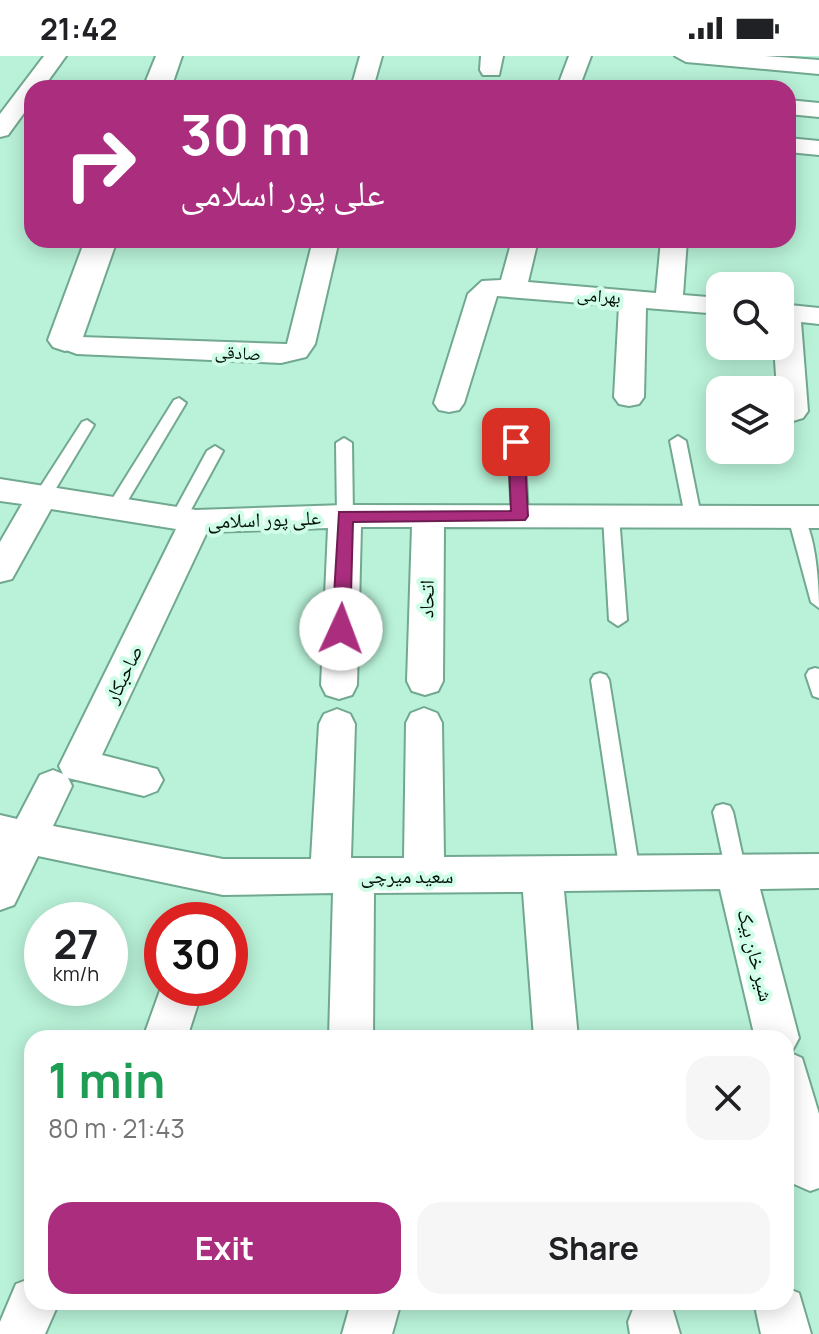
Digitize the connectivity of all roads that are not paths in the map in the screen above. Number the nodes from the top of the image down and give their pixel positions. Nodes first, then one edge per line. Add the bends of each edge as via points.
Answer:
1 (55, 56) edge
2 (169, 56) edge
3 (371, 56) edge
4 (580, 56) edge
5 (686, 56) edge
6 (819, 67) edge
7 (37, 80) edge
8 (160, 80) edge
9 (364, 80) edge
10 (571, 80) dead end
11 (24, 98) edge
12 (796, 108) edge
13 (819, 110) edge
14 (0, 130) edge
15 (796, 146) edge
16 (819, 148) edge
17 (98, 248) edge
18 (324, 248) edge
19 (523, 248) edge
20 (673, 248) edge
21 (513, 287) junction
22 (633, 299) junction
23 (669, 302) junction
24 (706, 305) edge
25 (794, 313) edge
26 (819, 316) edge
27 (65, 340) joint
28 (629, 397) dead end
29 (179, 403) dead end
30 (449, 403) dead end
31 (87, 425) dead end
32 (678, 441) dead end
33 (516, 442) dead end
34 (344, 443) dead end
35 (215, 451) dead end
36 (0, 490) edge
37 (43, 496) junction
38 (115, 508) junction
39 (345, 516) junction
40 (428, 516) junction
41 (520, 516) junction
42 (611, 516) junction
43 (693, 516) junction
44 (808, 517) edge
45 (187, 520) junction
46 (0, 570) edge
47 (819, 602) edge
48 (618, 620) dead end
49 (600, 680) dead end
50 (425, 681) dead end
51 (339, 685) dead end
52 (424, 723) dead end
53 (337, 724) dead end
54 (144, 780) dead end
55 (53, 786) dead end
56 (723, 812) dead end
57 (14, 835) edge
58 (819, 871) edge
59 (736, 872) junction
60 (630, 873) junction
61 (542, 874) junction
62 (342, 875) junction
63 (424, 875) junction
64 (0, 892) edge
65 (176, 1006) edge
66 (168, 1030) edge
67 (351, 1030) edge
68 (555, 1030) edge
69 (775, 1030) edge
70 (794, 1105) edge
71 (810, 1168) dead end
72 (30, 1310) edge
73 (374, 1310) edge
74 (20, 1334) edge
75 (367, 1334) edge

1 - 7 street
2 - 8 main road
3 - 9 street
4 - 10 street
5 - 6 street
11 - 14 street
12 - 13 street
15 - 16 street
17 - 27 main road
18 - 27 street, صادقی via 296,351 93,346
19 - 21 street
20 - 23 street
21 - 22 street, بهرامی
21 - 30 street, بهرامی via 491,287 481,294
22 - 23 street, بهرامی
22 - 28 street
23 - 24 street, بهرامی
25 - 26 street
29 - 38 lane
31 - 37 lane
32 - 43 lane
33 - 41 lane
34 - 39 lane
35 - 45 lane
36 - 37 street, علی پور اسلامی
37 - 38 street, علی پور اسلامی
37 - 46 street
38 - 45 street, علی پور اسلامی
39 - 40 street, علی پور اسلامی
39 - 45 street, علی پور اسلامی
39 - 51 street
40 - 41 street, علی پور اسلامی
40 - 50 street, اتحاد
41 - 42 street, علی پور اسلامی
42 - 43 street, علی پور اسلامی
42 - 48 lane
43 - 44 street, علی پور اسلامی
44 - 47 lane
45 - 54 street, صاحبکار via 78,766
49 - 60 lane
52 - 63 street
53 - 62 street
55 - 57 street
56 - 59 lane
57 - 62 street, سعید میرچی via 223,877
57 - 64 street
58 - 59 street, سعید میرچی
59 - 60 street, سعید میرچی
59 - 69 street, شیر خان بیک
60 - 61 street, سعید میرچی
61 - 63 street, سعید میرچی
61 - 68 street
62 - 63 street, سعید میرچی
62 - 67 street
65 - 66 street
70 - 71 street
72 - 74 street
73 - 75 street

